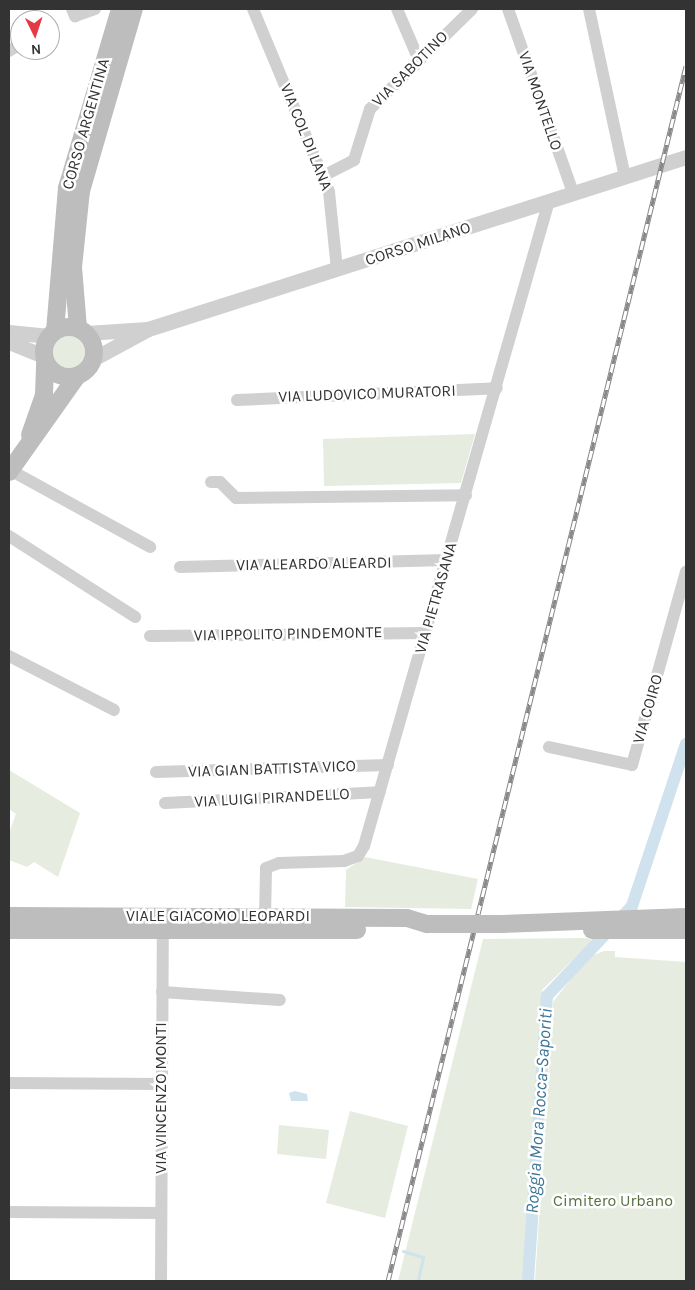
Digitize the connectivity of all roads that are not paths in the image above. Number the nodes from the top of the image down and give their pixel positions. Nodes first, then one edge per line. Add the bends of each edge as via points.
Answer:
1 (72, 9) edge
2 (95, 9) edge
3 (120, 9) edge
4 (134, 9) edge
5 (253, 9) edge
6 (397, 9) edge
7 (472, 9) edge
8 (508, 9) edge
9 (589, 9) edge
10 (418, 58) junction
11 (686, 157) edge
12 (323, 176) junction
13 (625, 176) junction
14 (573, 193) junction
15 (549, 201) junction
16 (337, 270) junction
17 (148, 329) junction
18 (82, 330) junction
19 (9, 332) edge
20 (52, 333) junction
21 (9, 342) edge
22 (45, 358) junction
23 (93, 360) junction
24 (77, 376) junction
25 (497, 388) junction
26 (237, 400) dead end
27 (26, 446) junction
28 (9, 471) edge
29 (211, 482) dead end
30 (466, 496) junction
31 (9, 536) edge
32 (150, 547) dead end
33 (447, 560) junction
34 (180, 567) dead end
35 (686, 571) edge
36 (134, 617) dead end
37 (426, 633) junction
38 (150, 636) dead end
39 (9, 656) edge
40 (114, 710) dead end
41 (549, 746) dead end
42 (388, 765) junction
43 (156, 772) dead end
44 (380, 792) junction
45 (165, 804) dead end
46 (9, 916) edge
47 (265, 916) junction
48 (686, 917) edge
49 (163, 922) junction
50 (427, 924) junction
51 (630, 924) junction
52 (9, 930) edge
53 (686, 930) edge
54 (162, 992) junction
55 (280, 1000) dead end
56 (9, 1084) edge
57 (162, 1084) junction
58 (9, 1212) edge
59 (161, 1213) junction
60 (161, 1281) edge

1 - 2 street via 74,16
3 - 20 main road, CORSO ARGENTINA via 67,188
4 - 18 main road, CORSO ARGENTINA via 80,190 73,267
5 - 12 street, VIA COL DI LANA
6 - 10 street
7 - 10 street, VIA SABOTINO
8 - 14 street, VIA MONTELLO
9 - 13 street
10 - 12 street, VIA SABOTINO via 370,109 354,160
11 - 13 street, CORSO MILANO
12 - 16 street, VIA COL DI LANA via 329,192
13 - 14 street, CORSO MILANO
14 - 15 street, CORSO MILANO
15 - 16 street, CORSO MILANO
15 - 25 street, VIA PIETRASANA
16 - 17 street, CORSO MILANO
17 - 18 street, CORSO MILANO
17 - 23 street, CORSO MILANO
18 - 20 main road
18 - 23 main road, CORSO ARGENTINA via 93,345
19 - 20 street
20 - 22 main road, CORSO ARGENTINA
21 - 22 street
22 - 24 main road via 58,374
22 - 27 main road via 44,395
23 - 24 main road
24 - 27 main road
25 - 26 street, VIA LUDOVICO MURATORI
25 - 30 street, VIA PIETRASANA
27 - 28 main road
28 - 32 street
29 - 30 street via 220,482 236,498
30 - 33 street, VIA PIETRASANA
31 - 36 street
33 - 34 street, VIA ALEARDO ALEARDI
33 - 37 street, VIA PIETRASANA
35 - 41 street, VIA COIRO via 632,764
37 - 38 street, VIA IPPOLITO PINDEMONTE
37 - 42 street, VIA PIETRASANA
39 - 40 street
42 - 43 street, VIA GIAN BATTISTA VICO
42 - 44 street, VIA PIETRASANA
44 - 45 street, VIA LUIGI PIRANDELLO
44 - 47 street, VIA PIETRASANA via 358,856 344,861 279,863 266,868
46 - 49 main road, VIALE GIACOMO LEOPARDI
47 - 49 main road, VIALE GIACOMO LEOPARDI
47 - 50 main road, VIALE GIACOMO LEOPARDI via 407,918
48 - 51 main road, VIALE GIACOMO LEOPARDI
49 - 50 main road, VIALE GIACOMO LEOPARDI via 405,930
49 - 52 main road, VIALE GIACOMO LEOPARDI
49 - 54 street, VIA VINCENZO MONTI
50 - 51 main road, VIALE GIACOMO LEOPARDI, bridge via 530,924 549,930
51 - 53 main road, VIALE GIACOMO LEOPARDI
54 - 55 street
54 - 57 street, VIA VINCENZO MONTI
56 - 57 street
57 - 59 street, VIA VINCENZO MONTI
58 - 59 street
59 - 60 street, VIA VINCENZO MONTI

